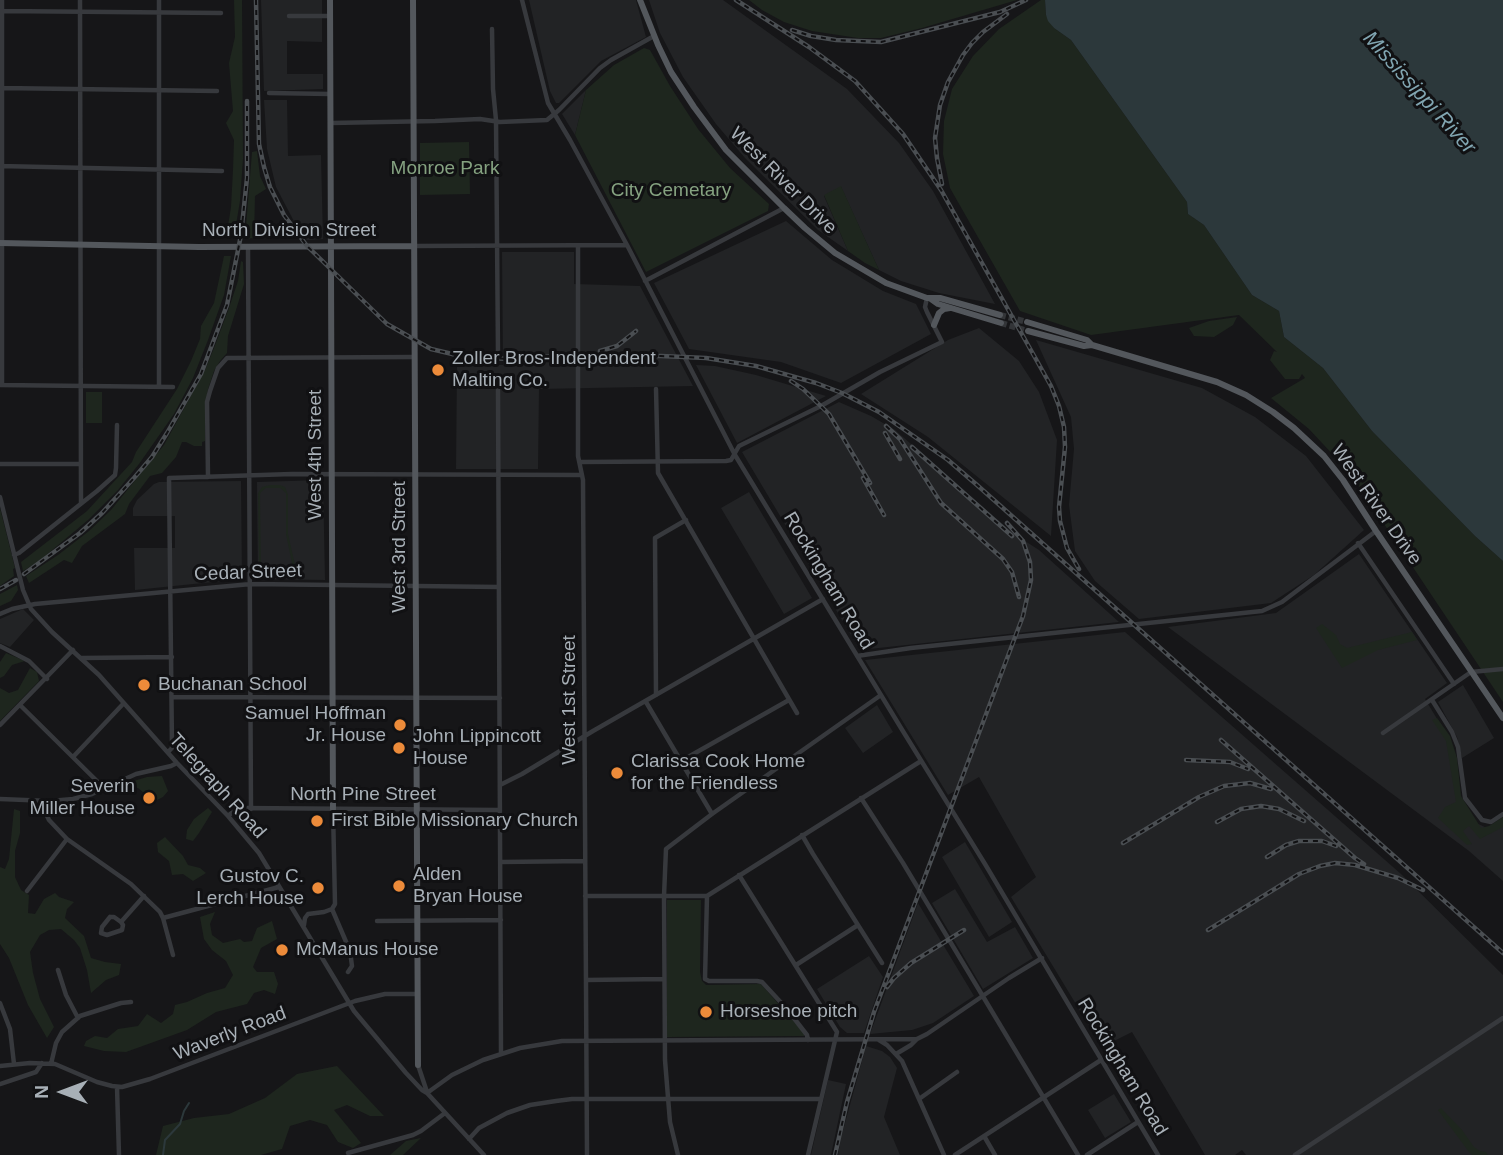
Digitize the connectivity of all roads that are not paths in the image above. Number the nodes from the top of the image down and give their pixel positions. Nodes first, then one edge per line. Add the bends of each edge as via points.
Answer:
1 (2, 0) edge
2 (80, 0) edge
3 (159, 0) edge
4 (330, 0) edge
5 (413, 0) edge
6 (522, 0) edge
7 (640, 0) edge
8 (1, 10) edge
9 (80, 12) junction
10 (159, 13) junction
11 (220, 13) dead end
12 (289, 16) dead end
13 (330, 16) junction
14 (492, 29) dead end
15 (654, 36) junction
16 (1, 88) edge
17 (81, 89) junction
18 (159, 90) junction
19 (217, 92) dead end
20 (269, 93) dead end
21 (330, 94) junction
22 (554, 114) junction
23 (496, 120) junction
24 (414, 121) junction
25 (330, 122) junction
26 (1, 166) edge
27 (81, 167) junction
28 (159, 169) junction
29 (222, 170) dead end
30 (783, 208) junction
31 (1, 243) edge
32 (627, 244) junction
33 (81, 245) junction
34 (160, 246) junction
35 (331, 246) junction
36 (414, 246) junction
37 (497, 246) junction
38 (578, 246) junction
39 (248, 247) junction
40 (645, 281) junction
41 (929, 298) junction
42 (951, 308) junction
43 (1000, 315) tunnel mouth
44 (1027, 322) tunnel mouth
45 (1001, 323) tunnel mouth
46 (934, 326) junction
47 (1028, 331) tunnel mouth
48 (1092, 345) junction
49 (498, 352) dead end
50 (414, 357) junction
51 (249, 358) junction
52 (331, 358) junction
53 (1, 385) edge
54 (81, 386) junction
55 (159, 386) junction
56 (173, 387) dead end
57 (656, 389) dead end
58 (498, 390) dead end
59 (117, 425) dead end
60 (735, 455) junction
61 (657, 461) junction
62 (580, 462) junction
63 (0, 464) edge
64 (80, 464) junction
65 (332, 474) junction
66 (415, 474) junction
67 (250, 475) junction
68 (498, 475) junction
69 (580, 475) junction
70 (208, 477) junction
71 (0, 497) edge
72 (81, 503) junction
73 (686, 520) junction
74 (1376, 531) junction
75 (1358, 543) junction
76 (14, 555) junction
77 (251, 584) junction
78 (332, 585) junction
79 (416, 586) junction
80 (499, 587) junction
81 (171, 591) junction
82 (823, 599) junction
83 (28, 605) junction
84 (0, 614) edge
85 (755, 639) junction
86 (0, 646) edge
87 (73, 650) junction
88 (857, 656) junction
89 (172, 657) junction
90 (82, 659) junction
91 (1503, 669) edge
92 (1471, 672) junction
93 (47, 679) junction
94 (1454, 684) junction
95 (881, 695) junction
96 (656, 696) junction
97 (171, 697) junction
98 (251, 697) junction
99 (333, 697) junction
100 (416, 698) junction
101 (500, 698) junction
102 (1432, 699) junction
103 (789, 700) junction
104 (646, 702) junction
105 (123, 704) junction
106 (20, 705) junction
107 (797, 713) dead end
108 (1503, 718) edge
109 (0, 725) edge
110 (1383, 733) dead end
111 (584, 737) junction
112 (168, 752) junction
113 (73, 757) junction
114 (681, 761) junction
115 (921, 761) junction
116 (177, 763) junction
117 (500, 785) junction
118 (105, 788) junction
119 (862, 798) junction
120 (0, 799) edge
121 (40, 801) junction
122 (251, 809) junction
123 (333, 809) junction
124 (417, 809) junction
125 (500, 810) junction
126 (712, 814) junction
127 (1503, 814) edge
128 (228, 816) junction
129 (802, 835) junction
130 (67, 839) junction
131 (501, 862) junction
132 (585, 862) junction
133 (739, 875) junction
134 (279, 887) junction
135 (27, 891) dead end
136 (144, 896) junction
137 (586, 896) junction
138 (664, 896) junction
139 (707, 896) junction
140 (332, 909) junction
141 (294, 911) junction
142 (308, 914) junction
143 (163, 918) junction
144 (377, 920) dead end
145 (501, 920) junction
146 (417, 921) junction
147 (121, 922) junction
148 (858, 925) junction
149 (305, 929) junction
150 (173, 955) dead end
151 (1042, 958) junction
152 (882, 964) dead end
153 (796, 965) junction
154 (58, 970) dead end
155 (348, 972) dead end
156 (664, 979) junction
157 (586, 980) junction
158 (418, 994) junction
159 (982, 997) junction
160 (131, 1002) dead end
161 (0, 1003) edge
162 (348, 1003) junction
163 (78, 1018) junction
164 (1503, 1018) edge
165 (837, 1039) junction
166 (917, 1039) junction
167 (664, 1040) junction
168 (808, 1040) junction
169 (878, 1040) junction
170 (586, 1041) junction
171 (501, 1054) junction
172 (896, 1054) junction
173 (1101, 1060) junction
174 (42, 1063) junction
175 (51, 1064) junction
176 (14, 1065) junction
177 (418, 1065) junction
178 (0, 1066) edge
179 (957, 1072) dead end
180 (405, 1073) junction
181 (0, 1084) edge
182 (117, 1087) junction
183 (428, 1093) junction
184 (1044, 1098) junction
185 (586, 1099) junction
186 (668, 1099) junction
187 (821, 1099) junction
188 (919, 1099) junction
189 (445, 1113) junction
190 (1138, 1122) junction
191 (984, 1136) junction
192 (468, 1139) junction
193 (348, 1153) edge
194 (120, 1155) edge
195 (484, 1155) edge
196 (587, 1155) edge
197 (678, 1155) edge
198 (808, 1155) edge
199 (944, 1155) edge
200 (956, 1155) edge
201 (995, 1155) edge
202 (1078, 1155) edge
203 (1087, 1155) edge
204 (1158, 1155) edge
205 (1295, 1155) edge

1 - 8 street
2 - 9 street
3 - 10 street
4 - 13 main road, West 4th Street
5 - 24 main road, West 3rd Street
6 - 22 street, Rockingham Road
7 - 15 main road, West River Drive
8 - 9 street
8 - 16 street
9 - 10 street
9 - 17 street
10 - 11 street
10 - 18 street
12 - 13 street
13 - 21 main road, West 4th Street
14 - 23 street
15 - 22 street via 600,68
15 - 30 main road, West River Drive via 700,116
16 - 17 street
16 - 26 street
17 - 18 street
17 - 27 street
18 - 19 street
18 - 28 street
20 - 21 street
21 - 25 main road, West 4th Street
22 - 23 street via 547,120
22 - 32 street, Rockingham Road
23 - 24 street
23 - 37 street
24 - 25 street
24 - 36 main road, West 3rd Street
25 - 35 main road, West 4th Street
26 - 27 street
26 - 31 street
27 - 28 street
27 - 33 street
28 - 29 street
28 - 34 street
30 - 40 street
30 - 41 main road, West River Drive via 835,253 886,283
31 - 33 main road, North Division Street
31 - 53 street
32 - 38 street, North Division Street
32 - 40 street, Rockingham Road
33 - 34 main road, North Division Street
33 - 54 street
34 - 39 main road, North Division Street
34 - 55 street
35 - 36 main road, North Division Street
35 - 39 main road, North Division Street
35 - 52 main road, West 4th Street
36 - 37 street, North Division Street
36 - 50 main road, West 3rd Street
37 - 38 street, North Division Street
37 - 49 street
38 - 62 street, West 1st Street
39 - 51 street
40 - 60 street, Rockingham Road
41 - 42 main road, West River Drive
41 - 43 main road, West River Drive
41 - 46 street via 925,307
42 - 45 main road, West River Drive
42 - 46 main road via 939,313
44 - 48 main road, West River Drive
46 - 60 street via 942,342 739,446
47 - 48 main road, West River Drive
48 - 74 main road, West River Drive via 1217,382 1273,411 1324,456
50 - 52 street
50 - 66 main road, West 3rd Street
51 - 52 street
51 - 67 street
51 - 70 street via 227,358 210,391
52 - 65 main road, West 4th Street
53 - 54 street
54 - 55 street
54 - 64 street
55 - 56 street
57 - 61 street
58 - 68 street
59 - 72 street via 115,475
60 - 61 street via 726,461
60 - 82 street, Rockingham Road
61 - 62 street
61 - 73 street via 658,473
62 - 69 street, West 1st Street
63 - 64 street
64 - 72 street
65 - 66 street
65 - 67 street
65 - 78 main road, West 4th Street
66 - 68 street
66 - 79 main road, West 3rd Street
67 - 70 street
67 - 77 street
68 - 69 street
68 - 80 street
69 - 111 street, West 1st Street
70 - 81 street via 169,478
71 - 76 street, Telegraph Road
72 - 76 street
73 - 85 street
73 - 96 street via 655,538
74 - 75 street
74 - 92 main road, West River Drive
75 - 88 street via 1283,602 1262,611
75 - 94 street
76 - 83 street, Telegraph Road
77 - 78 street, Cedar Street
77 - 81 street, Cedar Street
77 - 98 street
78 - 79 street, Cedar Street
78 - 99 main road, West 4th Street
79 - 80 street, Cedar Street
79 - 100 main road, West 3rd Street
80 - 101 street
81 - 83 street, Cedar Street
81 - 89 street
82 - 85 street
82 - 88 street, Rockingham Road
83 - 84 street, Cedar Street
83 - 87 street, Telegraph Road
85 - 96 street
85 - 103 street
86 - 93 street via 29,661
87 - 90 street, Telegraph Road
87 - 93 street
88 - 95 street, Rockingham Road
89 - 90 street
89 - 97 street
90 - 105 street, Telegraph Road
91 - 92 street
92 - 94 street
92 - 108 main road, West River Drive
93 - 106 street
94 - 102 street
95 - 115 street, Rockingham Road
95 - 126 street
96 - 104 street
97 - 98 street
97 - 112 street via 172,748
98 - 99 street
98 - 122 street
99 - 100 street
99 - 123 main road, West 4th Street
100 - 101 street
100 - 124 main road, West 3rd Street
101 - 117 street
102 - 110 street
102 - 127 street via 1458,747 1465,798 1482,820 1491,822
103 - 107 street
103 - 114 street
104 - 111 street
104 - 114 street
105 - 112 street, Telegraph Road
105 - 113 street
106 - 109 street
106 - 113 street
111 - 117 street
111 - 132 street, West 1st Street
112 - 116 street, Telegraph Road
113 - 118 street
114 - 126 street
115 - 119 street
115 - 151 street, Rockingham Road
116 - 118 street
116 - 128 street, Telegraph Road
117 - 125 street
118 - 121 street via 73,799
119 - 129 street
119 - 159 street
120 - 121 street
121 - 130 street via 49,820
122 - 123 street, North Pine Street
122 - 128 street, North Pine Street via 235,810
123 - 124 street, North Pine Street
123 - 140 street, West 4th Street
124 - 125 street, North Pine Street
124 - 146 main road, West 3rd Street
125 - 131 street
126 - 138 street via 666,849
128 - 134 street, Telegraph Road via 259,853
129 - 133 street
129 - 148 street
130 - 135 street
130 - 136 street
131 - 132 street
131 - 145 street
132 - 137 street, West 1st Street
133 - 139 street
133 - 153 street
134 - 141 street, Telegraph Road
134 - 143 street
136 - 143 street
136 - 147 street
137 - 138 street
137 - 157 street, West 1st Street
138 - 139 street
138 - 156 street
139 - 168 street via 705,977 709,981 762,982
140 - 142 street
140 - 155 street via 350,951
141 - 142 street
141 - 149 street, Telegraph Road
142 - 149 street
143 - 150 street
144 - 146 street
145 - 146 street
145 - 171 street
146 - 158 main road, West 3rd Street
147 - 147 street via 107,918 101,933 120,931
148 - 152 street
148 - 153 street
149 - 162 street, Telegraph Road
151 - 159 street
151 - 173 street, Rockingham Road
153 - 165 street
154 - 163 street
156 - 157 street
156 - 167 street
157 - 170 street, West 1st Street
158 - 162 street, Waverly Road
158 - 177 main road, West 3rd Street
159 - 166 street
159 - 184 street
160 - 163 street
161 - 176 street via 10,1029
162 - 180 street, Telegraph Road
162 - 182 street, Waverly Road via 150,1079
163 - 175 street via 62,1032
164 - 205 street
165 - 168 street
165 - 169 street
165 - 187 street
166 - 169 street
166 - 172 street
167 - 168 street
167 - 170 street
167 - 186 street
169 - 172 street
170 - 171 street via 533,1045
170 - 185 street, West 1st Street
171 - 183 street via 461,1070
172 - 188 street
173 - 184 street
173 - 190 street, Rockingham Road
174 - 175 street
174 - 176 street
174 - 181 street via 36,1072
175 - 182 street
176 - 178 street
177 - 180 street via 413,1073
177 - 183 street, West 3rd Street
179 - 188 street
180 - 183 street, Telegraph Road
182 - 194 street
183 - 189 street, Telegraph Road
184 - 191 street
184 - 202 street
185 - 186 street
185 - 192 street via 530,1105 479,1128
185 - 196 street, West 1st Street
186 - 187 street
186 - 197 street
187 - 198 street
188 - 199 street
189 - 192 street, Telegraph Road
189 - 193 street via 413,1135
190 - 203 street
190 - 204 street, Rockingham Road
191 - 200 street
191 - 201 street
192 - 195 street, Telegraph Road

